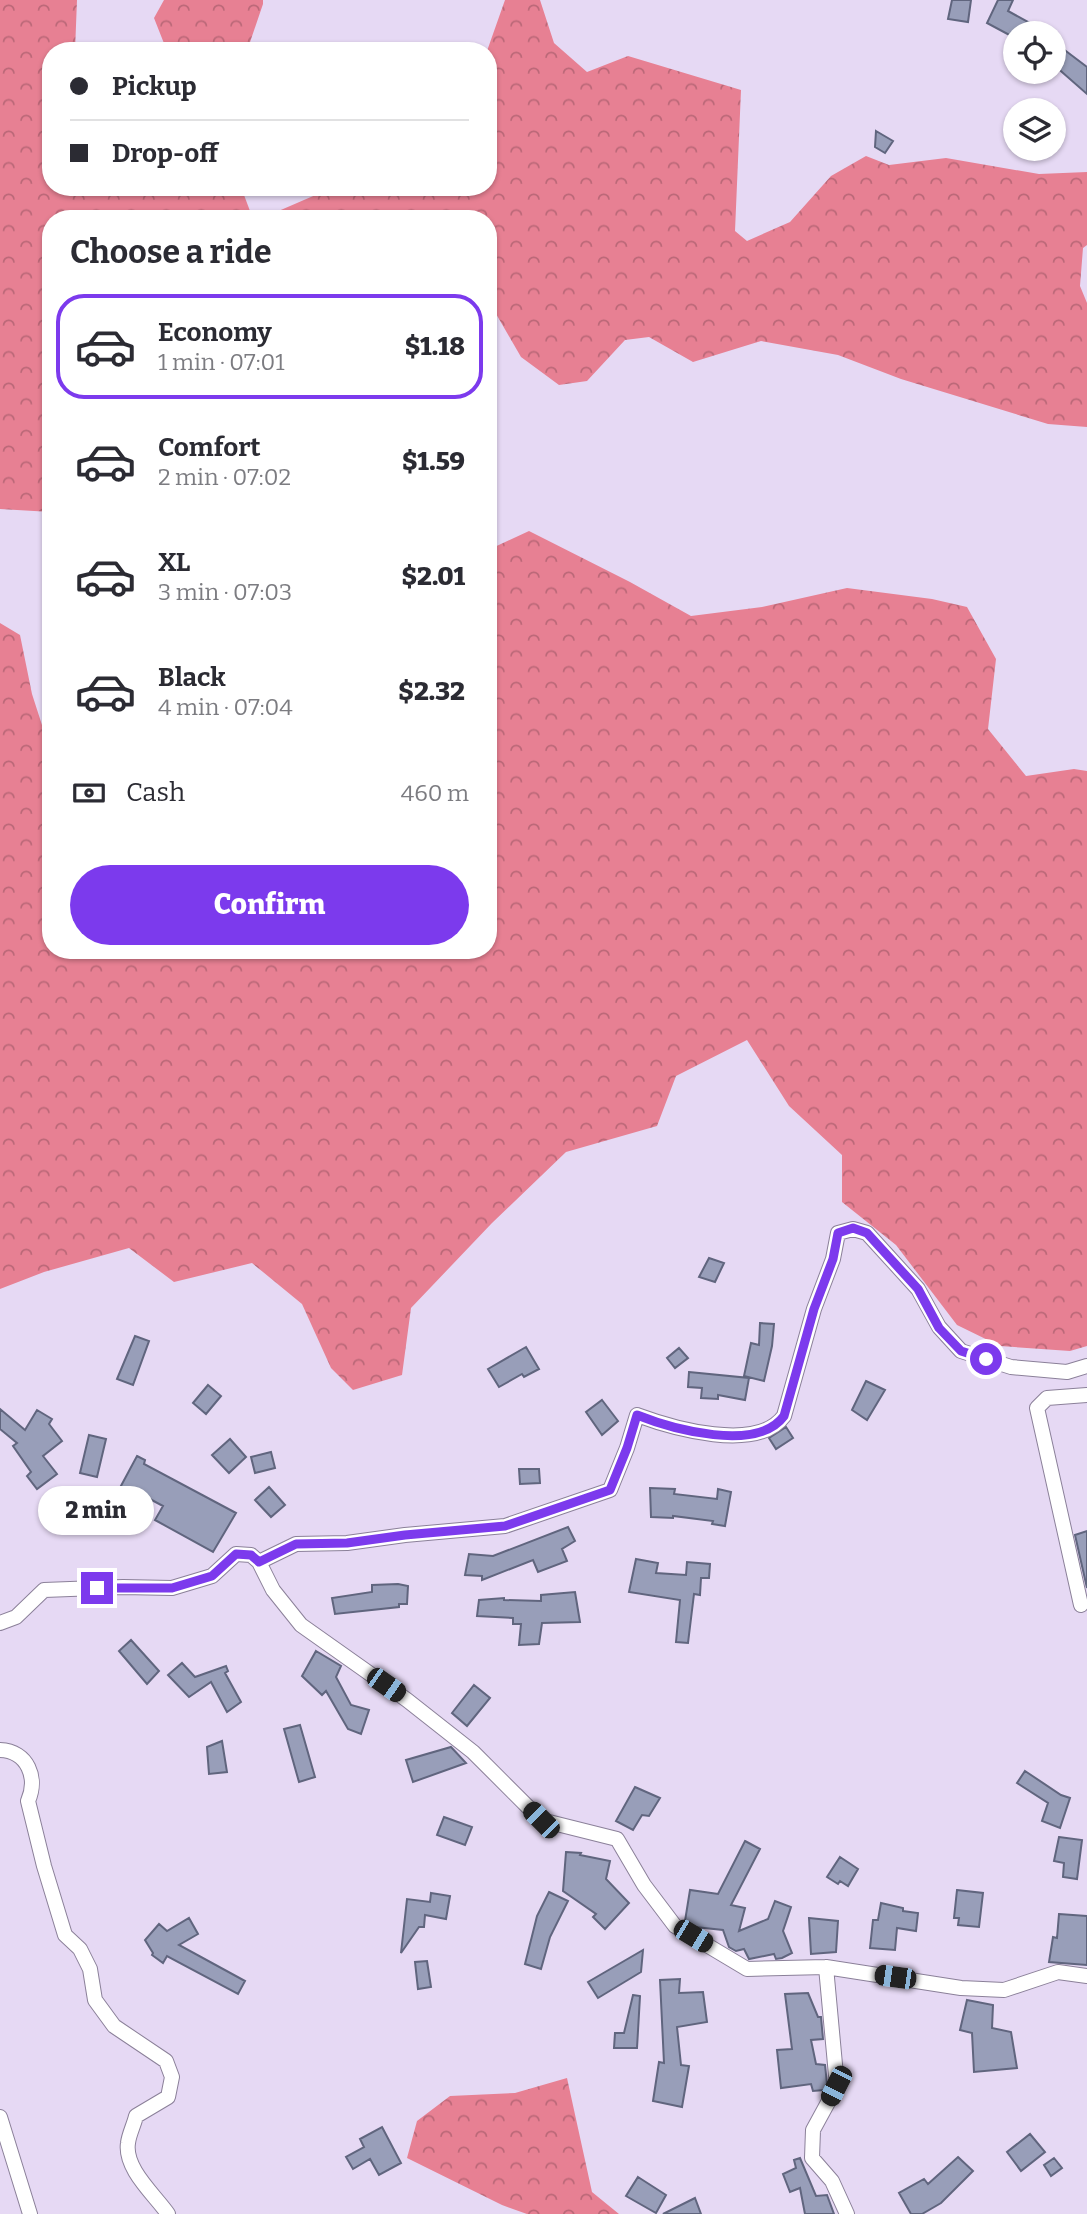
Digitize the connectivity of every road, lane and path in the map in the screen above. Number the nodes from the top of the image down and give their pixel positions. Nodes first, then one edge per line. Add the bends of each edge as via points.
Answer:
1 (1087, 1366) edge
2 (1087, 1395) edge
3 (259, 1562) junction
4 (1081, 1605) dead end
5 (0, 1623) edge
6 (0, 1750) edge
7 (825, 1968) junction
8 (1087, 1976) edge
9 (0, 2117) edge
10 (30, 2214) edge
11 (168, 2214) edge
12 (847, 2214) edge

1 - 3 street via 1067,1372 1011,1367 961,1351 939,1328 918,1289 867,1233 853,1228 838,1233 784,1416 762,1433 718,1436 637,1415 610,1490 505,1526 296,1544
2 - 4 street via 1047,1398 1037,1408
3 - 5 street via 251,1555 236,1554 212,1576 172,1588 44,1590 16,1617
3 - 7 street via 273,1590 301,1625 464,1745 541,1820 617,1839 674,1926 747,1969
6 - 11 street via 16,1754 31,1770 33,1791 28,1801 44,1866 65,1935 80,1949 90,1969 94,2000 114,2026 166,2061 172,2077 168,2097 136,2116 127,2145 142,2184
7 - 8 street via 1004,1990 1058,1972
7 - 12 street via 836,2086 813,2130 812,2158 832,2182
9 - 10 street

